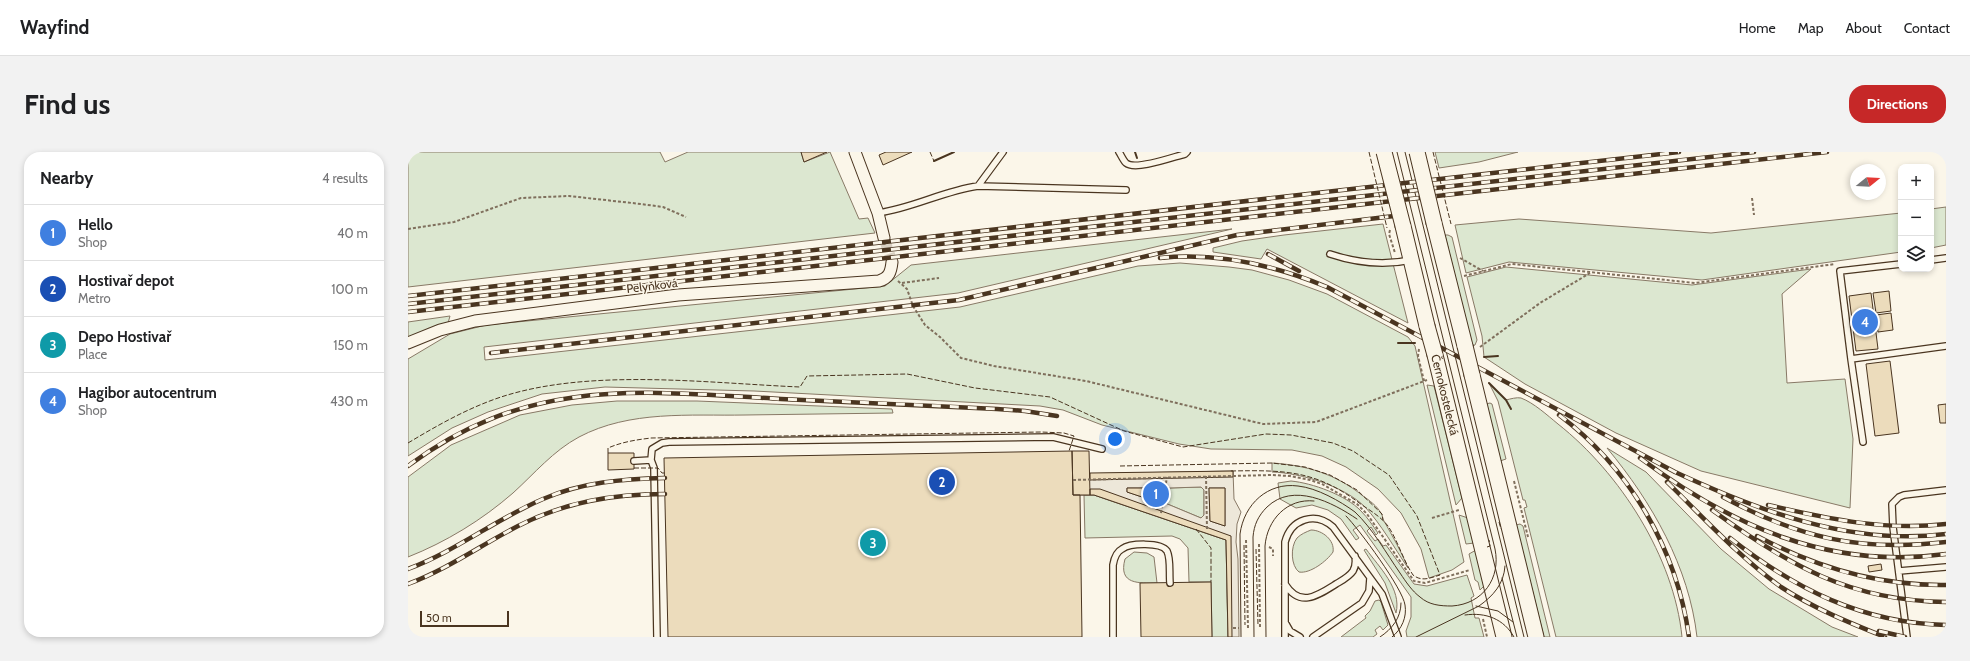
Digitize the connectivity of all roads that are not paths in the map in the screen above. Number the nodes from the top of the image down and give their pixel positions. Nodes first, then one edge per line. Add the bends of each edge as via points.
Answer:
1 (855, 152) edge
2 (1003, 152) edge
3 (1119, 152) edge
4 (1187, 152) edge
5 (1384, 152) edge
6 (1417, 152) edge
7 (978, 186) junction
8 (1126, 190) dead end
9 (878, 213) junction
10 (884, 238) tunnel mouth
11 (1330, 254) dead end
12 (1946, 258) edge
13 (1411, 260) junction
14 (1934, 260) edge
15 (892, 262) tunnel mouth
16 (1898, 264) edge
17 (408, 343) edge
18 (1946, 346) edge
19 (1851, 359) junction
20 (1863, 442) dead end
21 (1102, 449) dead end
22 (634, 460) dead end
23 (651, 460) junction
24 (1946, 490) edge
25 (1354, 554) junction
26 (1946, 566) edge
27 (1899, 572) junction
28 (1370, 577) junction
29 (1170, 583) dead end
30 (1285, 584) junction
31 (1286, 622) junction
32 (657, 637) edge
33 (1113, 637) edge
34 (1285, 637) edge
35 (1300, 637) edge
36 (1312, 637) edge
37 (1398, 637) edge
38 (1504, 637) edge
39 (1536, 637) edge
40 (1907, 637) edge

1 - 9 street
2 - 7 lane
3 - 4 lane via 1126,163 1132,166
5 - 13 main road, Černokostelecká, bridge
6 - 39 main road, bridge via 1434,223 1471,348 1472,375
7 - 8 lane
7 - 9 lane via 955,190 899,210
9 - 10 street
11 - 13 lane via 1347,260 1380,264
12 - 14 lane
13 - 38 main road, Černokostelecká, bridge
15 - 17 street, Pelyňková via 889,275 879,281 678,295 475,321 440,330
16 - 19 lane via 1840,271
18 - 19 lane
19 - 20 lane
21 - 23 lane via 1053,436 668,442 652,449
22 - 23 lane
23 - 32 lane via 654,468
24 - 27 lane via 1904,495 1892,504
25 - 28 lane
25 - 30 lane via 1355,567 1351,574 1317,596 1298,596
25 - 30 lane via 1327,523 1315,518 1301,520 1290,529 1285,542
26 - 27 lane
27 - 40 lane
28 - 36 lane via 1368,591 1362,602
28 - 37 lane via 1386,601
29 - 33 lane via 1169,556 1164,548 1156,545 1132,545 1121,549 1114,558 1113,565
30 - 31 lane
31 - 34 lane
31 - 35 lane via 1290,631

